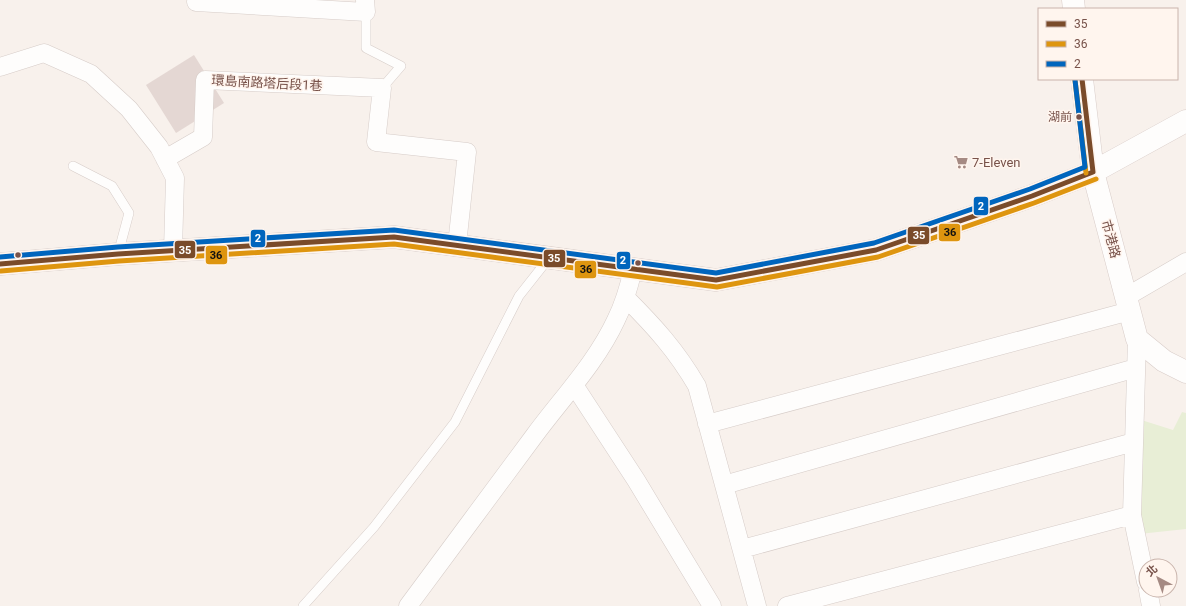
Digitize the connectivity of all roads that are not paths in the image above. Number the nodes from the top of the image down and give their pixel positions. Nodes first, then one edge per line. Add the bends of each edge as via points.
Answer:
1 (196, 2) dead end
2 (366, 6) edge
3 (0, 67) edge
4 (1082, 80) edge
5 (382, 88) junction
6 (1186, 121) edge
7 (165, 159) junction
8 (73, 166) dead end
9 (1093, 172) junction
10 (457, 245) junction
11 (173, 250) junction
12 (118, 254) junction
13 (550, 257) junction
14 (1186, 262) edge
15 (0, 264) edge
16 (633, 269) junction
17 (626, 298) junction
18 (1128, 304) junction
19 (1137, 339) junction
20 (1136, 368) junction
21 (1186, 372) edge
22 (574, 385) junction
23 (708, 424) junction
24 (1134, 442) junction
25 (724, 485) junction
26 (1132, 515) junction
27 (742, 549) junction
28 (1141, 558) edge
29 (303, 606) edge
30 (408, 606) edge
31 (712, 606) edge
32 (757, 606) edge
33 (787, 606) edge

1 - 2 street
2 - 5 lane via 366,48 401,66
3 - 7 street via 44,53 91,74 129,109 159,147
4 - 9 main road, 市港路
5 - 7 street, 環島南路塔后段1巷 via 205,80 203,137
5 - 10 street via 376,142 467,152
6 - 9 main road
7 - 11 street via 175,178
8 - 12 lane via 112,186 129,213
9 - 16 main road via 876,250 716,280
9 - 18 main road, 市港路
10 - 11 main road via 394,237
10 - 13 main road
11 - 12 main road
12 - 15 main road
13 - 16 main road
13 - 29 lane via 519,296 455,422 374,527
14 - 18 street
16 - 17 street
17 - 22 street via 604,342
17 - 23 street via 668,342 685,365 697,386
18 - 19 main road, 市港路
18 - 23 street
19 - 20 street
19 - 21 main road via 1164,361
20 - 24 street
20 - 25 street
22 - 30 street
22 - 31 street via 636,480
23 - 25 street
24 - 26 street
24 - 27 street
25 - 27 street
26 - 28 street
26 - 33 street
27 - 32 street

